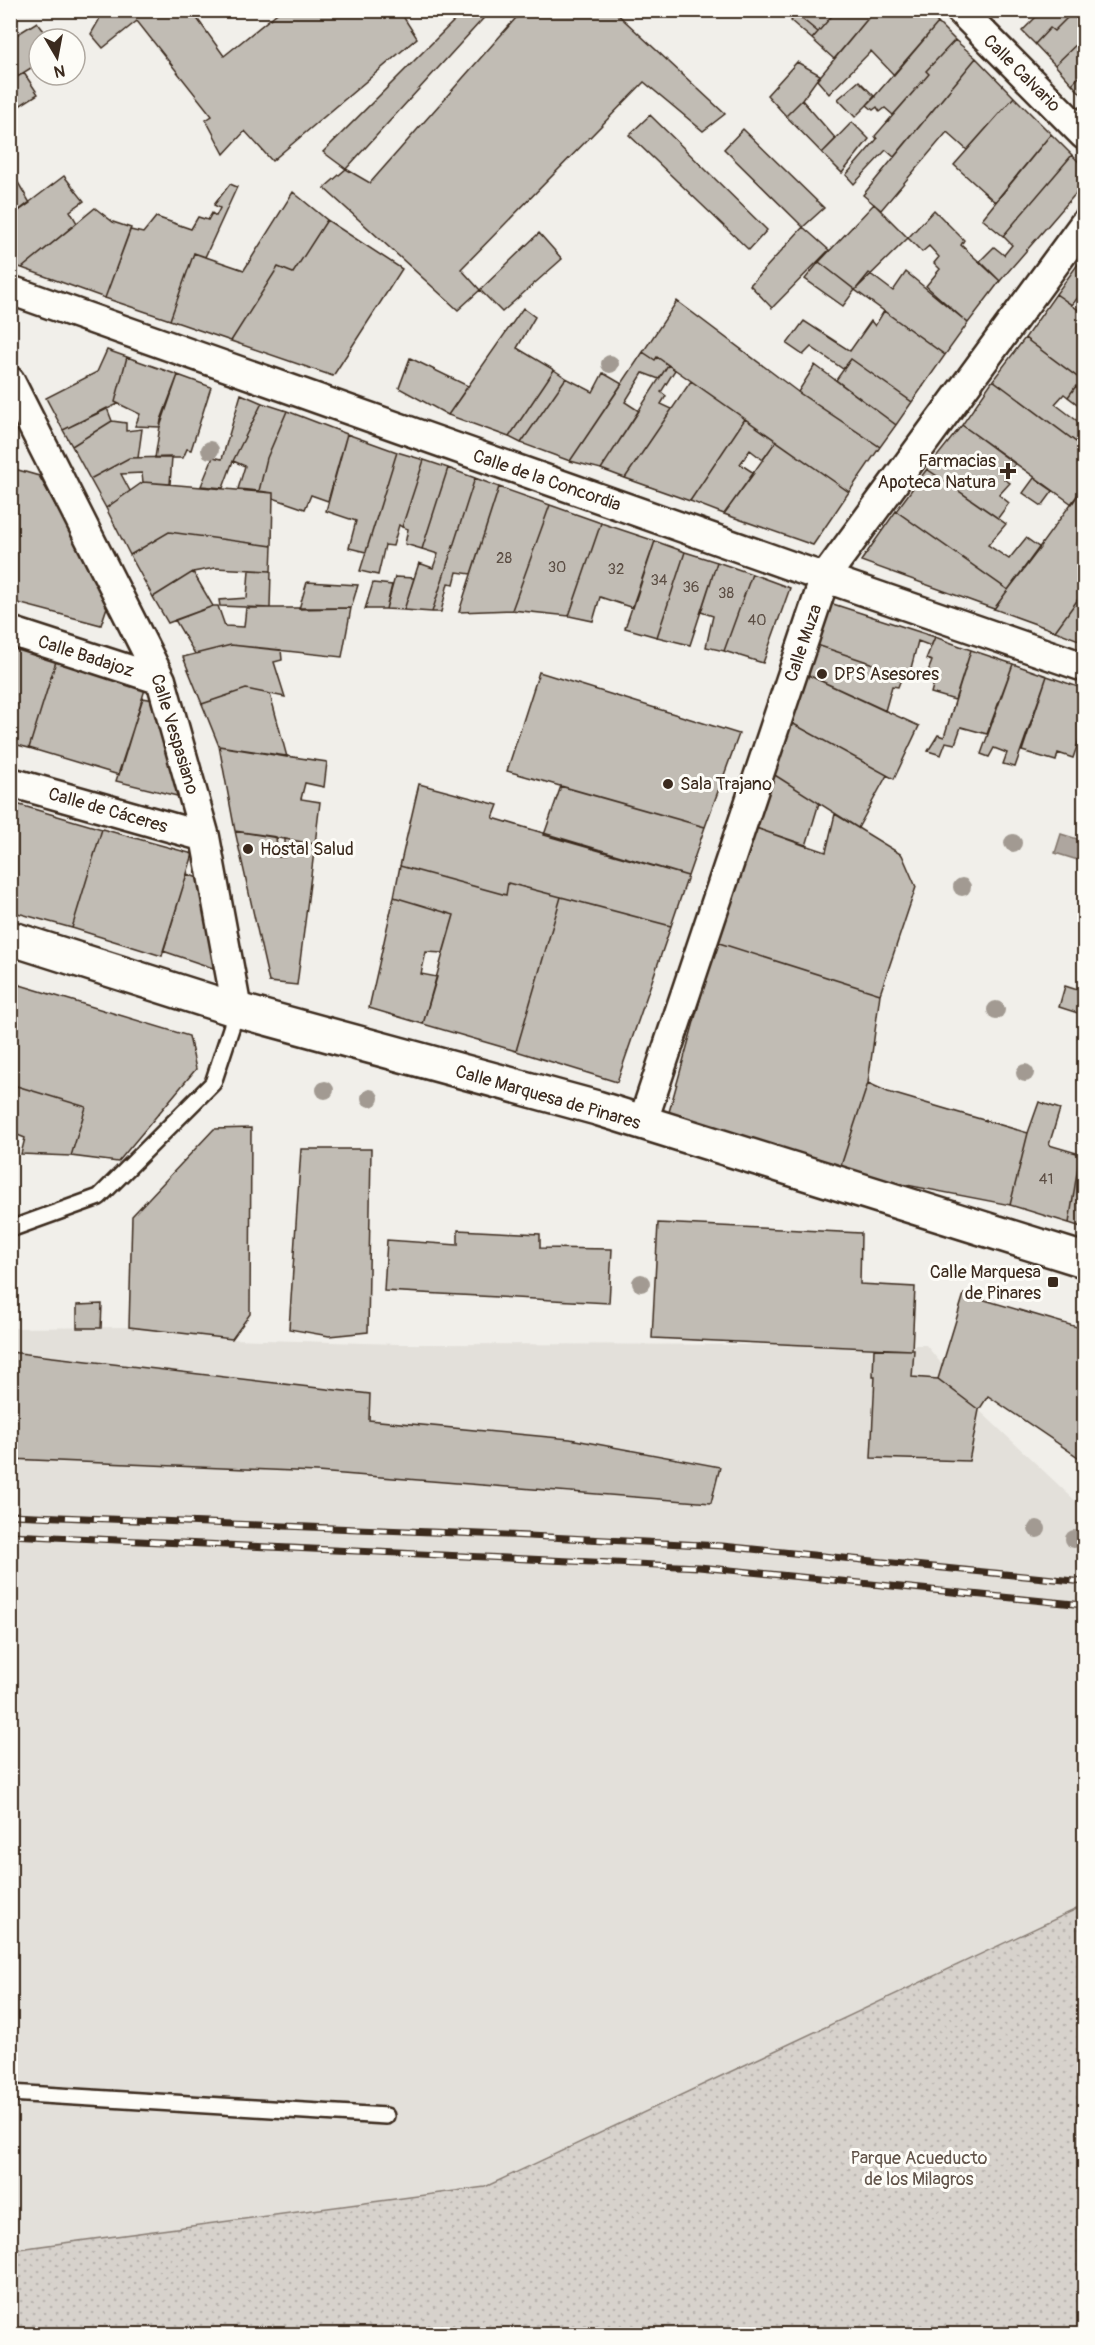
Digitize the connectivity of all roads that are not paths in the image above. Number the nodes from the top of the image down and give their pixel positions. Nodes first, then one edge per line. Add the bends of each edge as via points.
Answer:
1 (960, 10) edge
2 (1084, 135) edge
3 (1084, 224) edge
4 (10, 290) edge
5 (10, 381) edge
6 (825, 577) junction
7 (10, 631) edge
8 (1084, 667) edge
9 (161, 680) junction
10 (10, 782) edge
11 (205, 837) junction
12 (10, 938) edge
13 (237, 1010) junction
14 (642, 1124) junction
15 (13, 1227) dead end
16 (1084, 1260) edge
17 (10, 2093) edge
18 (386, 2115) dead end

1 - 2 street, Calle Calvario
3 - 6 street, Calle Muza
4 - 6 street, Calle de la Concordia
5 - 9 street, Calle Vespasiano
6 - 8 street, Calle de la Concordia
6 - 14 street, Calle Muza
7 - 9 street, Calle Badajoz
9 - 11 street, Calle Vespasiano
10 - 11 street, Calle de Cáceres
11 - 13 street, Calle Vespasiano
12 - 13 main road, Calle Marquesa de Pinares
13 - 14 main road, Calle Marquesa de Pinares via 597,1108
13 - 15 lane via 213,1083 99,1197
14 - 16 main road, Calle Marquesa de Pinares
17 - 18 lane

